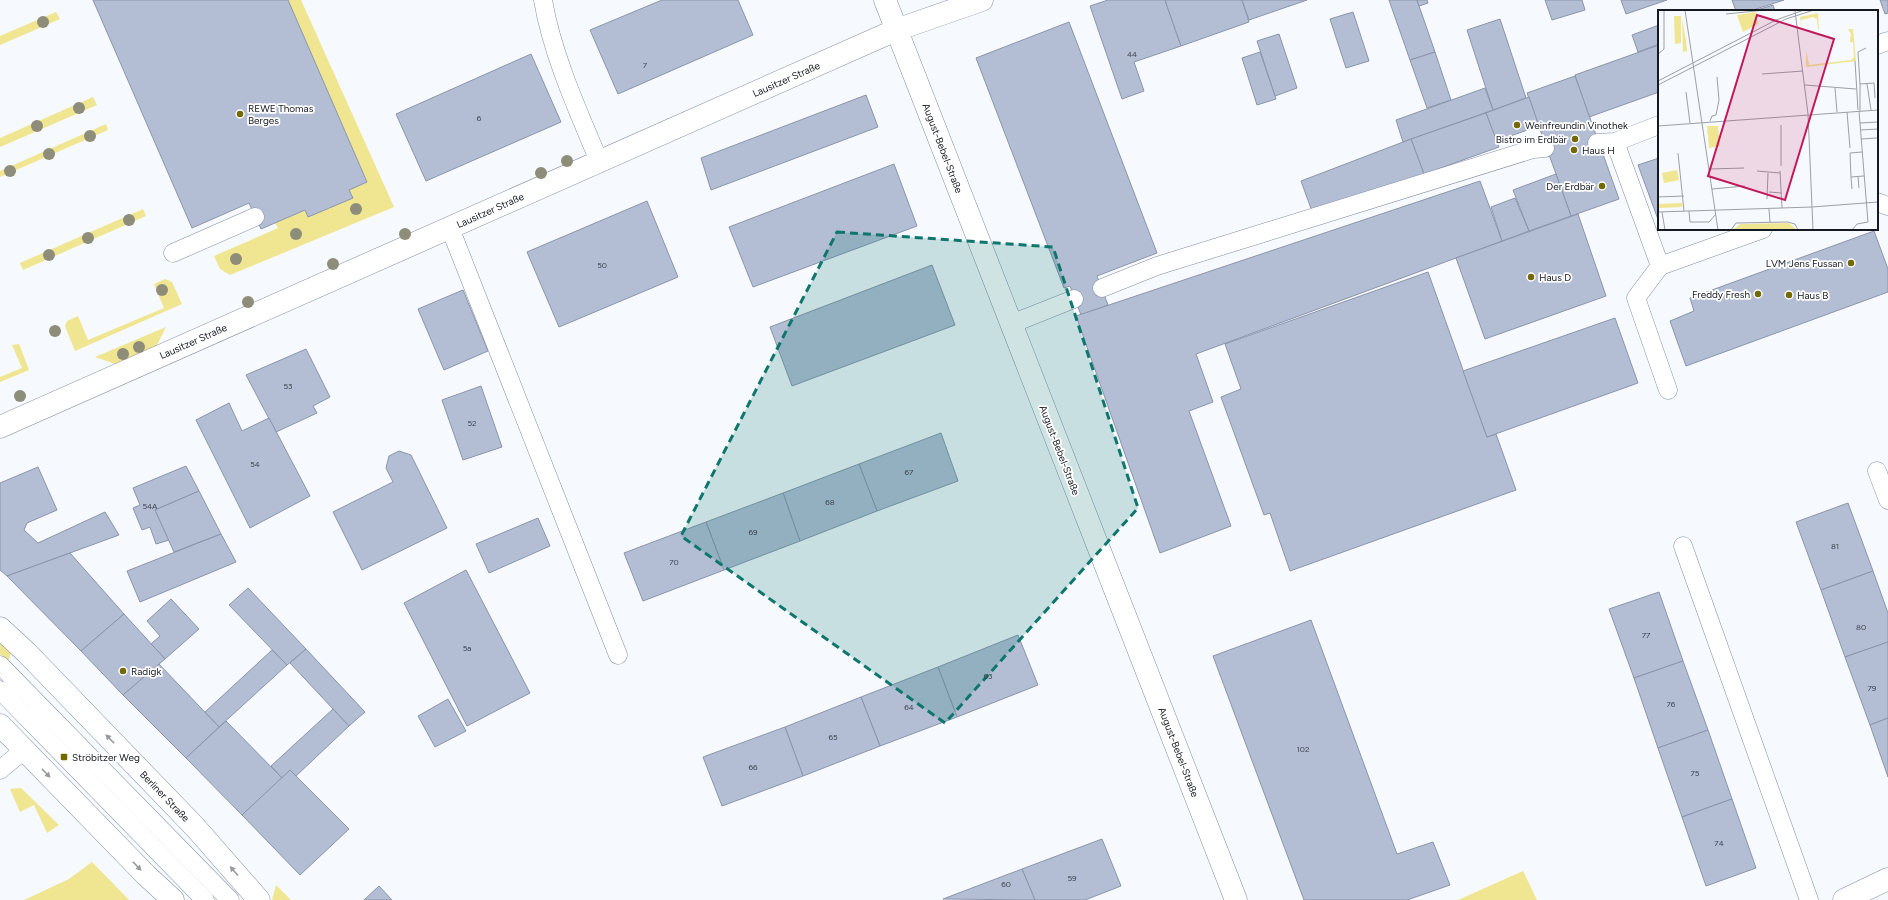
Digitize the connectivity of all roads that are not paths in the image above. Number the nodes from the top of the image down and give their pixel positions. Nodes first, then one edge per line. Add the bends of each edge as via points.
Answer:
1 (543, 0) edge
2 (885, 0) edge
3 (982, 0) edge
4 (896, 30) junction
5 (1888, 41) edge
6 (1878, 45) edge
7 (1658, 125) edge
8 (1546, 148) dead end
9 (599, 161) junction
10 (1878, 202) edge
11 (1888, 206) edge
12 (255, 217) dead end
13 (450, 228) junction
14 (1760, 230) edge
15 (173, 253) dead end
16 (1660, 266) junction
17 (1102, 288) dead end
18 (1074, 299) dead end
19 (1011, 324) junction
20 (1668, 390) dead end
21 (0, 427) edge
22 (1877, 470) dead end
23 (1888, 500) edge
24 (1683, 546) dead end
25 (0, 628) edge
26 (618, 655) dead end
27 (0, 665) edge
28 (0, 690) edge
29 (0, 725) edge
30 (24, 750) junction
31 (0, 770) edge
32 (1888, 879) edge
33 (173, 900) edge
34 (205, 900) edge
35 (230, 900) edge
36 (260, 900) edge
37 (1236, 900) edge
38 (1809, 900) edge
39 (1844, 900) edge

1 - 9 lane via 574,105
2 - 4 street, August-Bebel-Straße
3 - 4 street, Lausitzer Straße
4 - 9 street, Lausitzer Straße
4 - 19 street, August-Bebel-Straße
5 - 6 lane
7 - 16 lane via 1606,142
8 - 17 lane via 1533,149 1165,264
9 - 13 street, Lausitzer Straße
10 - 11 lane
12 - 15 lane
13 - 21 street, Lausitzer Straße
13 - 26 lane
14 - 16 lane
16 - 20 lane via 1636,298
18 - 19 lane
19 - 37 street, August-Bebel-Straße
22 - 23 lane
24 - 38 lane
36 -> 25 street, Berliner Straße via 195,827
27 - 35 lane
28 - 34 lane
29 - 30 street
30 - 31 lane
30 -> 33 street
32 - 39 street

